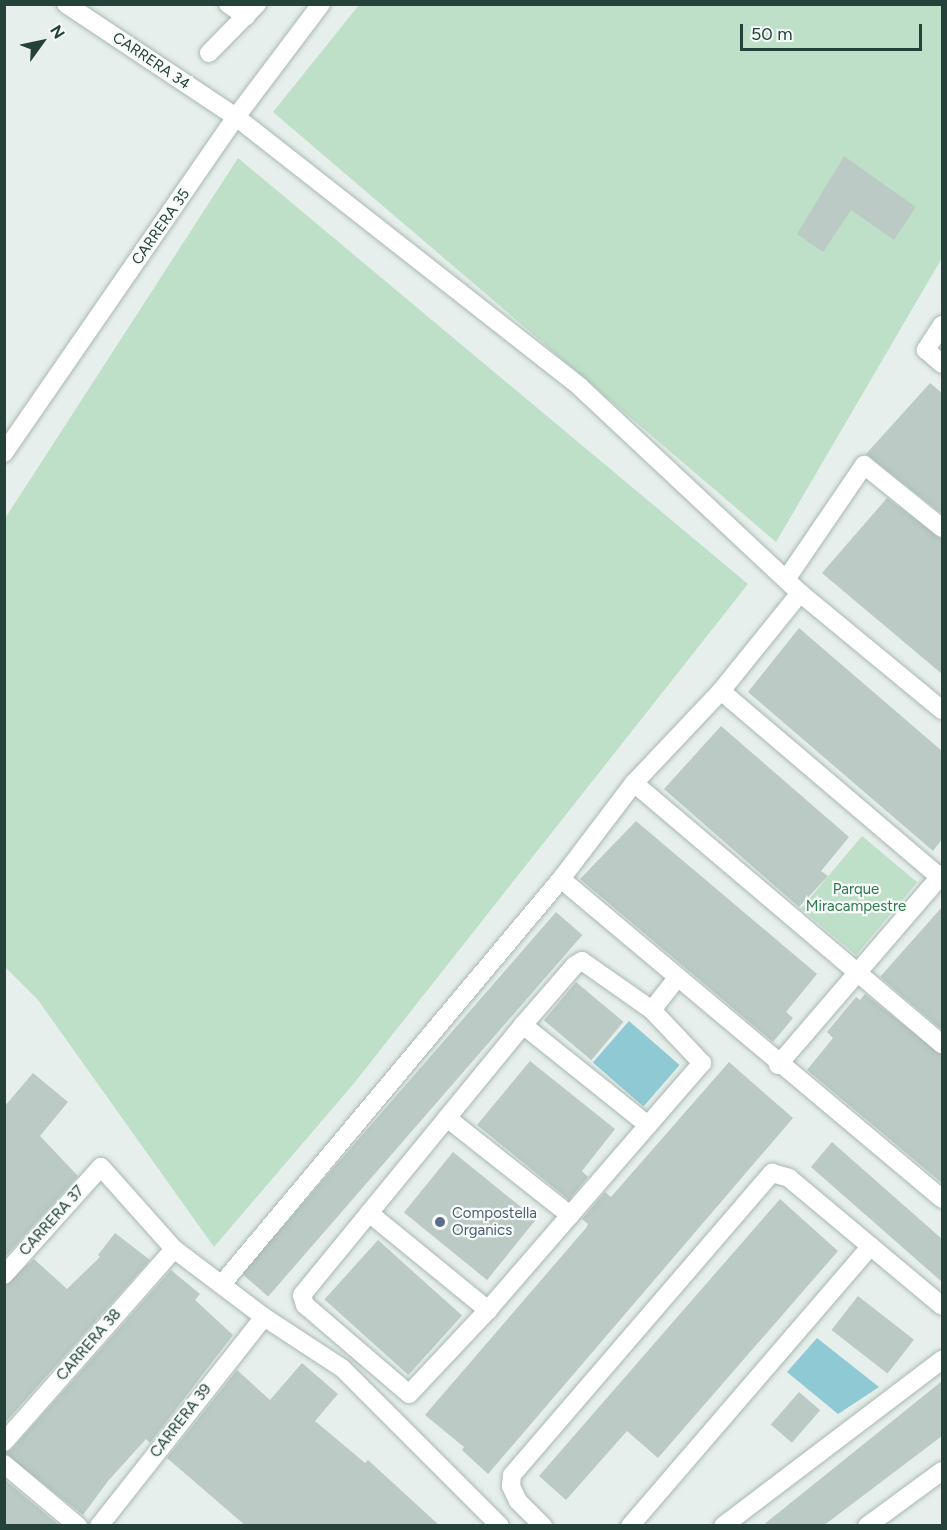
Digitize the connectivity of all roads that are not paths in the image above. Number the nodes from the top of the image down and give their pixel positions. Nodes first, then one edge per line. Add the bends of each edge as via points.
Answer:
1 (66, 4) edge
2 (228, 4) edge
3 (321, 4) edge
4 (252, 10) edge
5 (209, 53) dead end
6 (236, 117) junction
7 (942, 325) edge
8 (942, 364) edge
9 (4, 453) edge
10 (942, 528) edge
11 (787, 578) junction
12 (800, 593) junction
13 (721, 691) junction
14 (942, 710) edge
15 (634, 783) junction
16 (942, 876) edge
17 (561, 879) junction
18 (858, 972) junction
19 (677, 978) junction
20 (652, 1010) junction
21 (523, 1025) junction
22 (942, 1044) edge
23 (778, 1065) junction
24 (447, 1118) junction
25 (648, 1125) junction
26 (942, 1199) edge
27 (369, 1213) junction
28 (570, 1215) junction
29 (871, 1246) junction
30 (174, 1249) junction
31 (4, 1275) edge
32 (222, 1284) junction
33 (942, 1306) edge
34 (488, 1310) junction
35 (264, 1317) junction
36 (942, 1360) edge
37 (4, 1442) edge
38 (4, 1464) edge
39 (942, 1471) edge
40 (110, 1522) edge
41 (78, 1526) edge
42 (500, 1526) edge
43 (543, 1526) edge
44 (630, 1526) edge
45 (723, 1526) edge
46 (867, 1526) edge

1 - 6 street, CARRERA 34
2 - 4 street
3 - 6 street, CARRERA 35
4 - 5 street
6 - 9 street, CARRERA 35
6 - 11 street, CARRERA 34 via 580,387
7 - 8 street via 926,351
10 - 11 street via 864,465
11 - 12 street, CARRERA 34
12 - 13 street
12 - 14 street, CARRERA 34
13 - 15 street
13 - 16 street
15 - 17 street
15 - 18 street
16 - 18 street
17 - 19 street
17 - 32 street
18 - 22 street
18 - 23 street
19 - 20 street
19 - 23 street
20 - 21 street via 582,961 575,964
20 - 25 street via 702,1063
21 - 24 street
21 - 25 street
23 - 26 street
24 - 27 street
24 - 28 street
25 - 28 street
27 - 34 street
27 - 34 street via 302,1295 303,1300 409,1394
28 - 34 street
29 - 33 street
29 - 43 street via 789,1178 772,1173 761,1182 512,1475 511,1486 518,1501
29 - 44 street
30 - 31 street, CARRERA 37 via 100,1167
30 - 32 street
30 - 37 street, CARRERA 38
32 - 35 street
35 - 40 street, CARRERA 39
35 - 42 street via 342,1368
36 - 45 street
38 - 41 street
39 - 46 street

